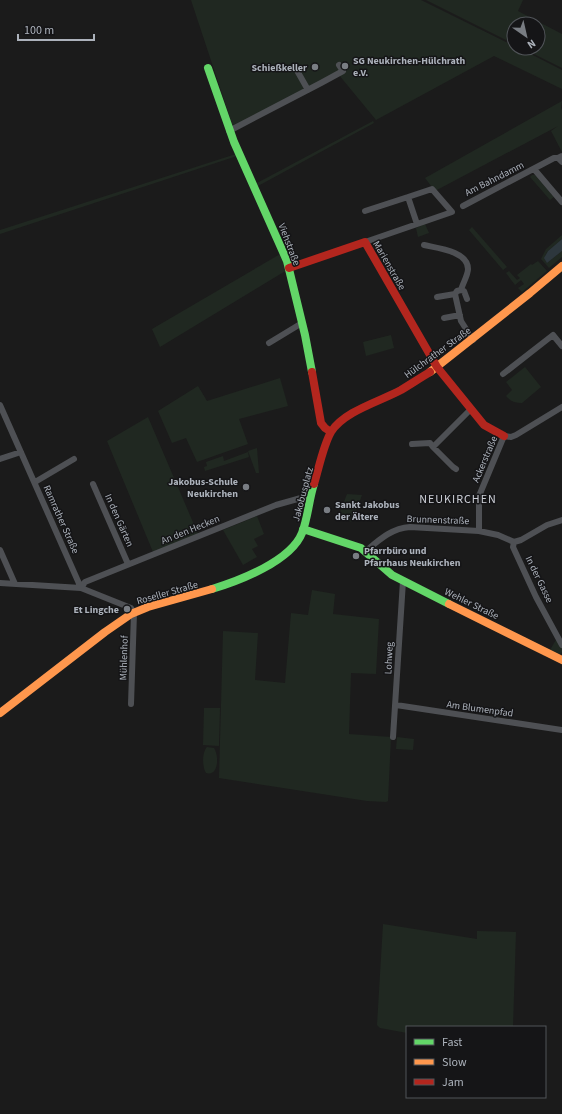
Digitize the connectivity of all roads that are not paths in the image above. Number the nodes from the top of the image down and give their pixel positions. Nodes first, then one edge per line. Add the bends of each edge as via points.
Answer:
1 (339, 65) dead end
2 (295, 67) dead end
3 (208, 68) dead end
4 (308, 90) junction
5 (229, 131) junction
6 (561, 158) edge
7 (534, 169) junction
8 (408, 197) junction
9 (562, 202) edge
10 (463, 206) dead end
11 (365, 211) dead end
12 (416, 224) junction
13 (365, 242) junction
14 (424, 245) dead end
15 (562, 266) edge
16 (289, 268) junction
17 (562, 270) edge
18 (461, 290) junction
19 (455, 294) junction
20 (530, 294) junction
21 (437, 297) dead end
22 (467, 299) dead end
23 (460, 314) junction
24 (444, 318) dead end
25 (302, 323) junction
26 (473, 340) junction
27 (269, 343) dead end
28 (562, 346) edge
29 (438, 367) junction
30 (503, 374) dead end
31 (0, 405) edge
32 (562, 408) edge
33 (471, 409) junction
34 (331, 432) junction
35 (504, 436) junction
36 (412, 444) dead end
37 (434, 446) junction
38 (21, 452) junction
39 (0, 459) edge
40 (74, 459) dead end
41 (456, 469) dead end
42 (35, 482) junction
43 (93, 484) dead end
44 (310, 497) junction
45 (562, 520) edge
46 (303, 529) junction
47 (479, 531) junction
48 (514, 542) junction
49 (0, 550) edge
50 (366, 551) junction
51 (376, 561) joint
52 (128, 564) junction
53 (403, 581) junction
54 (0, 583) edge
55 (16, 584) junction
56 (81, 588) junction
57 (134, 613) junction
58 (562, 646) edge
59 (562, 660) edge
60 (131, 704) dead end
61 (396, 705) junction
62 (0, 713) edge
63 (562, 730) edge
64 (393, 737) dead end

1 - 4 street via 342,71
2 - 4 street
3 - 5 street, Viehstraße
4 - 5 street
5 - 16 street, Viehstraße
6 - 7 street, Am Bahndamm via 554,158
7 - 9 street, Am Bahndamm
7 - 10 street, Am Bahndamm
8 - 11 street
8 - 12 street
8 - 12 street via 432,189 452,212
12 - 13 street
13 - 16 street, Marienstraße
13 - 29 street, Marienstraße
14 - 18 street via 458,254 464,259 468,270
15 - 20 street, Hülchrather Straße
16 - 25 street, Viehstraße
17 - 20 street, Hülchrather Straße
18 - 19 street
18 - 22 street
19 - 21 street
19 - 23 street
20 - 26 street, Hülchrather Straße
23 - 24 street
23 - 26 street via 461,321
25 - 27 street
25 - 34 street, Viehstraße via 322,424
26 - 29 street, Hülchrather Straße
28 - 30 street via 553,335
29 - 33 street, Marienstraße
29 - 34 street, Hülchrather Straße via 401,390 349,415
31 - 38 street, Ramrather Straße
32 - 35 street, Ackerstraße via 516,435
33 - 35 street, Marienstraße via 485,426
33 - 37 street
34 - 44 street, Jakobusplatz
35 - 47 street, Ackerstraße via 479,496
36 - 37 street via 430,443
37 - 41 street
38 - 39 street
38 - 42 street, Ramrather Straße
40 - 42 street
42 - 56 street, Ramrather Straße
43 - 52 street, In den Gärten
44 - 46 street, Jakobusplatz
44 - 52 street, An den Hecken via 276,505
45 - 48 street
46 - 50 street, Jakobusplatz
46 - 57 street, Roseller Straße via 289,550 255,573 220,587
47 - 48 street, Brunnenstraße
47 - 50 street, Brunnenstraße via 402,528 391,532
48 - 58 street, In der Gasse via 513,547 536,597
49 - 55 street
50 - 51 street, Jakobusplatz
51 - 53 street, Wehler Straße via 388,573
52 - 56 street, An den Hecken via 85,582
53 - 59 street, Wehler Straße
53 - 61 street, Lohweg
54 - 55 street
55 - 56 street
56 - 57 street via 127,606
57 - 60 street, Mühlenhof
57 - 62 street, Roseller Straße via 105,632
61 - 63 street, Am Blumenpfad
61 - 64 street, Lohweg

